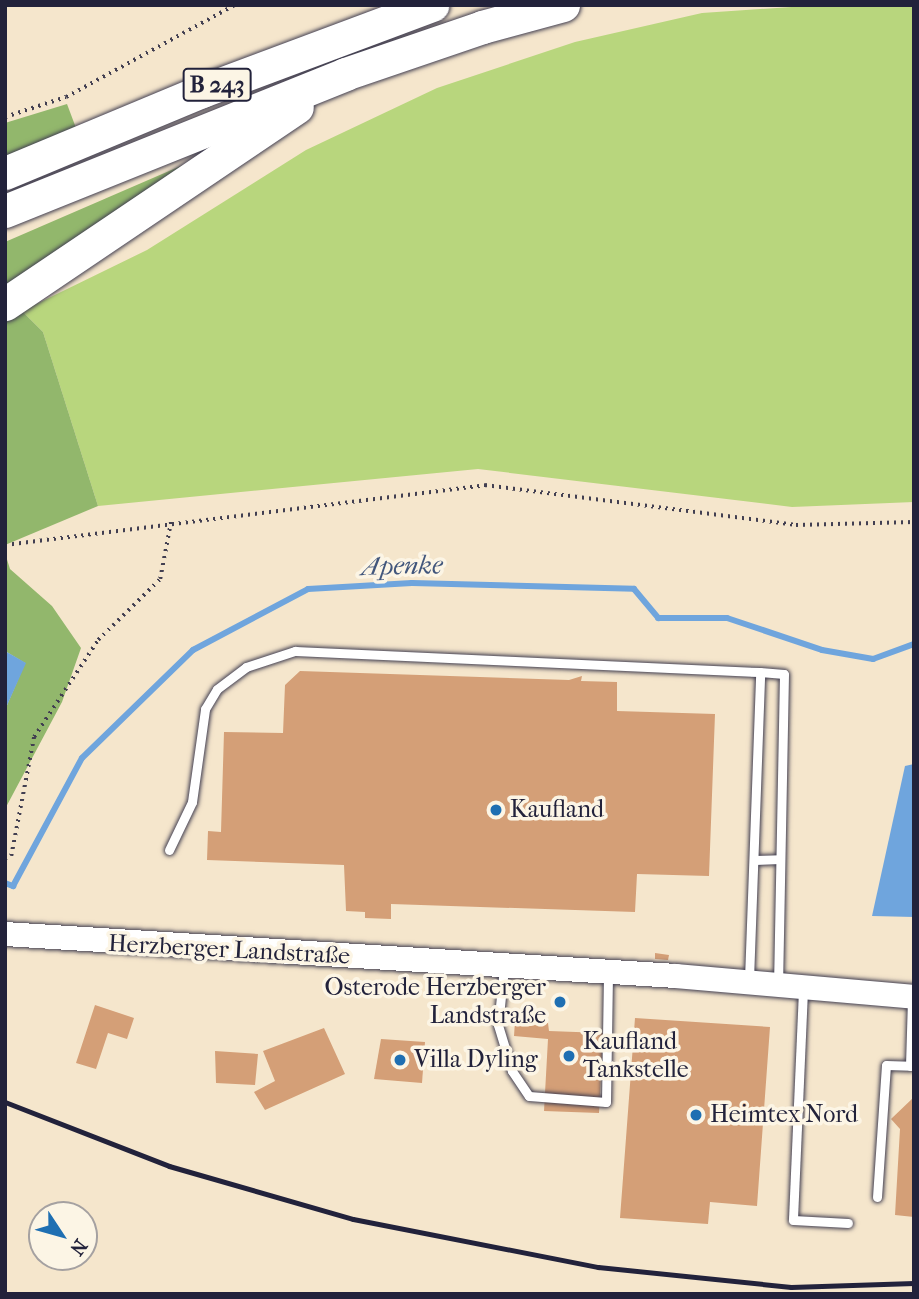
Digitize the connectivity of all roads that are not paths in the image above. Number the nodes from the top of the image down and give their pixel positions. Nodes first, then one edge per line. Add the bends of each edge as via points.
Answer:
1 (432, 5) edge
2 (563, 5) edge
3 (345, 74) junction
4 (5, 173) edge
5 (5, 211) edge
6 (5, 304) edge
7 (760, 672) junction
8 (169, 850) dead end
9 (780, 859) junction
10 (755, 860) junction
11 (5, 934) edge
12 (504, 967) junction
13 (608, 973) junction
14 (748, 983) junction
15 (778, 985) junction
16 (803, 989) junction
17 (913, 997) edge
18 (877, 1197) dead end
19 (848, 1223) dead end

1 - 4 highway, B 243 via 202,91
2 - 3 highway, B 243 via 482,26
3 - 5 highway, B 243
3 - 6 highway
7 - 8 lane via 295,651 246,667 216,689 205,709 192,802
7 - 9 lane via 784,674
7 - 10 lane
9 - 10 lane
9 - 15 lane
10 - 14 lane
11 - 12 street, Herzberger Landstraße
12 - 13 street, Herzberger Landstraße
12 - 13 lane via 498,1025 512,1071 529,1096 606,1102
13 - 14 street, Herzberger Landstraße
14 - 15 street, Herzberger Landstraße
15 - 16 street, Herzberger Landstraße
16 - 17 street, Herzberger Landstraße
16 - 19 lane via 793,1220
17 - 18 lane via 910,1066 886,1065

